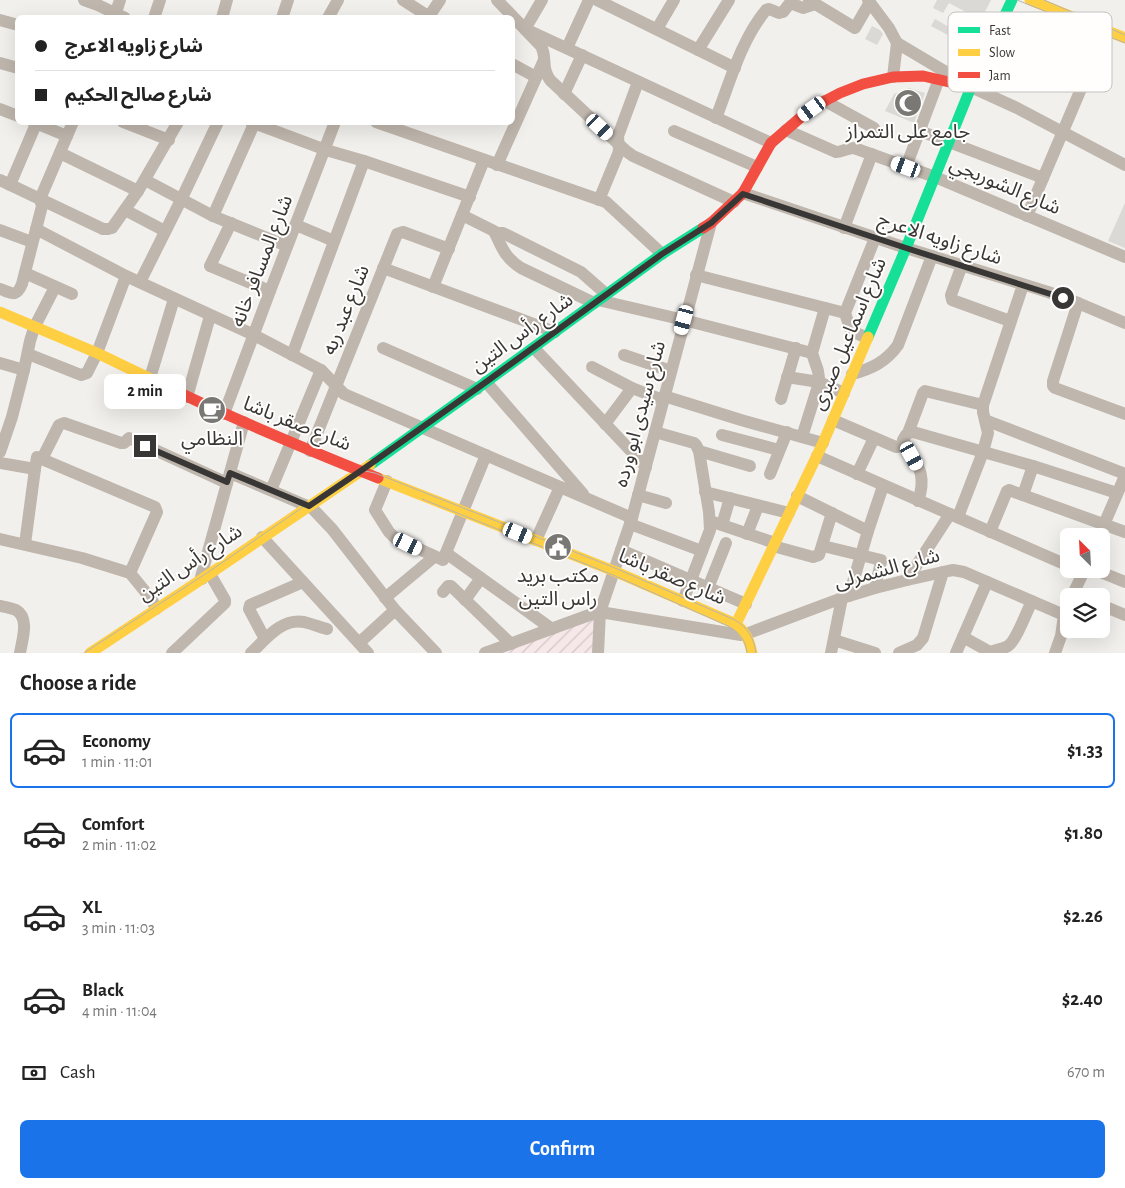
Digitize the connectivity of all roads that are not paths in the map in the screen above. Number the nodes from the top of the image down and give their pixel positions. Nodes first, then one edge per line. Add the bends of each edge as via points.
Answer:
1 (84, 0) edge
2 (120, 0) edge
3 (160, 0) edge
4 (227, 0) edge
5 (287, 0) edge
6 (338, 0) edge
7 (403, 0) edge
8 (440, 0) edge
9 (497, 0) edge
10 (542, 0) edge
11 (589, 0) edge
12 (597, 0) edge
13 (674, 0) edge
14 (729, 0) edge
15 (1012, 0) edge
16 (1030, 0) edge
17 (869, 1) edge
18 (812, 2) edge
19 (620, 5) edge
20 (1006, 12) edge
21 (1060, 12) edge
22 (116, 15) edge
23 (118, 15) edge
24 (155, 15) edge
25 (223, 15) edge
26 (283, 15) edge
27 (330, 15) edge
28 (426, 15) edge
29 (430, 15) edge
30 (511, 15) edge
31 (515, 19) edge
32 (0, 20) edge
33 (15, 24) edge
34 (525, 29) junction
35 (657, 29) junction
36 (1112, 33) edge
37 (1125, 38) edge
38 (897, 43) junction
39 (567, 48) junction
40 (698, 50) junction
41 (582, 56) junction
42 (546, 57) junction
43 (0, 63) edge
44 (515, 66) edge
45 (15, 67) edge
46 (735, 68) junction
47 (948, 73) edge
48 (536, 77) junction
49 (893, 77) junction
50 (939, 79) junction
51 (948, 81) edge
52 (638, 82) junction
53 (969, 92) edge
54 (982, 92) edge
55 (1080, 92) edge
56 (564, 94) junction
57 (825, 101) junction
58 (0, 109) edge
59 (516, 113) edge
60 (15, 115) edge
61 (716, 118) junction
62 (34, 125) edge
63 (40, 125) edge
64 (72, 125) edge
65 (131, 125) edge
66 (176, 125) edge
67 (217, 125) edge
68 (251, 125) edge
69 (257, 125) edge
70 (334, 125) edge
71 (385, 125) edge
72 (512, 125) edge
73 (874, 128) dead end
74 (786, 130) junction
75 (674, 131) dead end
76 (920, 131) junction
77 (1063, 131) junction
78 (67, 136) junction
79 (169, 140) junction
80 (949, 142) junction
81 (618, 143) junction
82 (771, 143) junction
83 (326, 150) junction
84 (60, 153) junction
85 (872, 154) junction
86 (484, 160) junction
87 (364, 161) junction
88 (498, 165) junction
89 (1125, 165) edge
90 (758, 167) junction
91 (906, 167) junction
92 (935, 177) junction
93 (1043, 178) junction
94 (3, 183) edge
95 (141, 186) junction
96 (470, 197) junction
97 (738, 198) junction
98 (40, 199) junction
99 (181, 200) junction
100 (599, 200) junction
101 (125, 210) junction
102 (462, 215) junction
103 (213, 216) junction
104 (1027, 216) junction
105 (711, 223) junction
106 (231, 224) junction
107 (296, 225) junction
108 (844, 228) junction
109 (36, 229) junction
110 (0, 230) edge
111 (165, 231) junction
112 (495, 233) junction
113 (875, 238) junction
114 (334, 241) junction
115 (32, 242) junction
116 (287, 246) junction
117 (449, 248) junction
118 (906, 248) junction
119 (662, 254) junction
120 (932, 256) junction
121 (1125, 257) edge
122 (962, 266) junction
123 (383, 268) junction
124 (25, 273) junction
125 (696, 275) junction
126 (126, 276) junction
127 (140, 282) junction
128 (1023, 285) junction
129 (55, 287) junction
130 (433, 287) junction
131 (0, 289) edge
132 (270, 291) junction
133 (72, 294) dead end
134 (174, 299) junction
135 (599, 299) junction
136 (1078, 303) junction
137 (825, 308) junction
138 (0, 312) edge
139 (846, 313) junction
140 (210, 316) junction
141 (684, 320) junction
142 (1010, 321) junction
143 (1125, 323) edge
144 (34, 328) junction
145 (555, 332) junction
146 (254, 335) junction
147 (867, 338) junction
148 (383, 348) dead end
149 (534, 348) junction
150 (796, 348) junction
151 (812, 352) junction
152 (97, 353) junction
153 (28, 354) junction
154 (292, 355) junction
155 (624, 355) dead end
156 (0, 363) edge
157 (592, 367) dead end
158 (24, 370) junction
159 (321, 370) junction
160 (671, 371) junction
161 (852, 374) junction
162 (150, 378) junction
163 (787, 378) junction
164 (819, 382) junction
165 (336, 386) junction
166 (481, 386) junction
167 (632, 388) junction
168 (844, 393) junction
169 (187, 397) junction
170 (664, 398) junction
171 (781, 399) dead end
172 (983, 405) junction
173 (224, 414) junction
174 (1125, 414) edge
175 (833, 420) junction
176 (985, 420) junction
177 (244, 422) junction
178 (605, 424) junction
179 (423, 427) junction
180 (655, 432) junction
181 (787, 432) junction
182 (722, 435) dead end
183 (906, 436) junction
184 (802, 437) junction
185 (874, 438) junction
186 (291, 443) junction
187 (823, 443) junction
188 (310, 450) junction
189 (779, 450) junction
190 (699, 451) junction
191 (0, 452) edge
192 (983, 452) junction
193 (486, 455) junction
194 (817, 456) junction
195 (0, 464) edge
196 (39, 464) junction
197 (750, 466) dead end
198 (1033, 466) junction
199 (646, 467) junction
200 (362, 470) junction
201 (770, 474) dead end
202 (857, 474) junction
203 (1125, 475) edge
204 (229, 478) junction
205 (387, 481) junction
206 (883, 486) junction
207 (560, 487) junction
208 (271, 490) junction
209 (705, 492) junction
210 (1118, 493) junction
211 (638, 495) junction
212 (1023, 495) junction
213 (797, 496) junction
214 (587, 498) junction
215 (730, 498) junction
216 (918, 500) junction
217 (666, 503) dead end
218 (309, 506) junction
219 (758, 506) junction
220 (464, 511) junction
221 (789, 513) junction
222 (832, 513) junction
223 (954, 516) junction
224 (631, 521) junction
225 (716, 523) junction
226 (1097, 528) edge
227 (1103, 528) edge
228 (868, 531) junction
229 (1110, 531) edge
230 (990, 532) junction
231 (1125, 532) edge
232 (747, 534) junction
233 (262, 538) junction
234 (0, 539) edge
235 (536, 540) junction
236 (726, 543) dead end
237 (25, 544) junction
238 (774, 545) junction
239 (823, 546) junction
240 (621, 550) junction
241 (702, 552) junction
242 (440, 555) junction
243 (861, 555) junction
244 (1060, 562) edge
245 (614, 571) junction
246 (943, 572) junction
247 (130, 573) junction
248 (206, 576) junction
249 (482, 578) junction
250 (1110, 578) edge
251 (691, 580) junction
252 (907, 580) junction
253 (303, 582) junction
254 (987, 582) junction
255 (1125, 582) edge
256 (708, 588) junction
257 (875, 588) junction
258 (443, 592) dead end
259 (846, 597) junction
260 (386, 598) junction
261 (465, 600) junction
262 (1032, 601) junction
263 (1060, 601) edge
264 (683, 602) junction
265 (322, 603) junction
266 (746, 604) junction
267 (0, 606) edge
268 (1110, 609) edge
269 (156, 610) junction
270 (395, 610) junction
271 (600, 612) junction
272 (1125, 615) edge
273 (736, 624) junction
274 (314, 625) junction
275 (552, 628) junction
276 (328, 629) dead end
277 (746, 634) junction
278 (963, 637) junction
279 (1060, 638) edge
280 (265, 639) junction
281 (834, 640) junction
282 (359, 642) junction
283 (511, 644) junction
284 (990, 652) edge
285 (20, 653) edge
286 (90, 653) edge
287 (172, 653) edge
288 (251, 653) edge
289 (368, 653) edge
290 (436, 653) edge
291 (485, 653) edge
292 (598, 653) edge
293 (752, 653) edge
294 (831, 653) edge
295 (875, 653) edge
296 (899, 653) edge
297 (956, 653) edge
298 (1054, 653) edge

1 - 22 street
2 - 23 street
3 - 24 street
4 - 25 street
5 - 26 street
6 - 27 street
7 - 28 street
8 - 29 street
9 - 30 street
10 - 34 street
11 - 39 street
12 - 19 street
13 - 35 street
14 - 40 street
15 - 20 main road, شارع اسماعيل صبرى
16 - 21 main road
17 - 18 street via 855,28
17 - 38 street
18 - 46 street via 803,8 790,3 779,13 766,10 751,31
19 - 35 street
31 - 34 street
32 - 33 street
34 - 39 street
34 - 42 street via 541,46
35 - 40 street
36 - 37 main road
38 - 47 street
38 - 49 street
39 - 41 street
40 - 46 street
41 - 52 street
41 - 56 street
42 - 48 street
42 - 56 street, شارع زاويه الاعرج via 546,72
43 - 45 street
44 - 48 street
46 - 61 street
48 - 59 street
49 - 50 main road, شارع رأس التين
49 - 57 main road, شارع رأس التين via 863,84
50 - 51 main road, شارع رأس التين
50 - 76 street
52 - 61 street
52 - 81 street
53 - 80 main road, شارع اسماعيل صبرى
54 - 77 street
55 - 77 street
56 - 81 street, شارع زاويه الاعرج
57 - 73 street
57 - 74 main road, شارع رأس التين
58 - 60 street
61 - 82 street
62 - 94 street
63 - 78 street
64 - 78 street
65 - 79 street
66 - 79 street
67 - 99 street
68 - 103 street
69 - 83 street
70 - 83 street, شارع المسافر خانه
71 - 86 street
72 - 88 street
74 - 82 main road, شارع رأس التين
74 - 85 street, شارع الشوربجي via 836,152 854,148
75 - 90 street
76 - 80 street
76 - 91 street
77 - 89 street
77 - 93 street
78 - 84 street
79 - 95 street
80 - 92 main road, شارع اسماعيل صبرى
80 - 93 street
81 - 97 street, شارع زاويه الاعرج via 633,156
81 - 100 street via 618,154
82 - 90 main road, شارع رأس التين
83 - 87 street
83 - 107 street, شارع المسافر خانه
84 - 95 street
84 - 98 street
85 - 91 street, شارع الشوربجي
85 - 108 street
86 - 88 street
86 - 96 street
87 - 96 street
87 - 114 street
88 - 100 street
90 - 97 main road, شارع رأس التين
91 - 92 street, شارع الشوربجي
92 - 104 street, شارع الشوربجي
92 - 118 main road, شارع اسماعيل صبرى
93 - 104 street
94 - 98 street
95 - 99 street
95 - 101 street
96 - 102 street
97 - 105 main road, شارع رأس التين
97 - 108 street, شارع زاويه الاعرج
98 - 101 street via 102,229 112,228
98 - 109 street via 42,206
99 - 103 street
99 - 111 street
100 - 119 street via 606,202
101 - 111 street
102 - 112 street
102 - 117 street
103 - 106 street
104 - 121 street, شارع الشوربجي
105 - 119 main road, شارع رأس التين
105 - 125 street, شارع سيدى ابو ورده
106 - 116 street
106 - 132 street via 210,266
107 - 114 street
107 - 116 street, شارع المسافر خانه
108 - 113 street, شارع زاويه الاعرج
109 - 115 street
109 - 126 street
110 - 115 street
111 - 127 street
112 - 135 street via 502,233 581,272
112 - 135 street via 505,254 521,268
113 - 118 street, شارع زاويه الاعرج
113 - 139 street
114 - 154 street
115 - 124 street
116 - 132 street, شارع المسافر خانه
117 - 123 street, شارع عبد ربه via 400,232
117 - 130 street
118 - 120 street, شارع زاويه الاعرج
118 - 147 main road, شارع اسماعيل صبرى
119 - 135 main road, شارع رأس التين
120 - 122 street, شارع زاويه الاعرج
120 - 161 street via 898,345 890,356
122 - 128 street, شارع زاويه الاعرج
122 - 142 street via 952,300
123 - 130 street
123 - 165 street, شارع عبد ربه
124 - 129 street
124 - 131 street via 16,294
125 - 137 street
125 - 141 street, شارع سيدى ابو ورده
126 - 127 street
126 - 152 street
127 - 134 street
128 - 136 street, شارع زاويه الاعرج
128 - 142 street
129 - 133 street
129 - 144 street
130 - 145 street
132 - 146 street, شارع المسافر خانه
134 - 140 street
134 - 162 street
135 - 141 street
135 - 145 main road, شارع رأس التين
136 - 143 street, شارع زاويه الاعرج
136 - 174 street via 1053,386
137 - 139 street
137 - 151 street
138 - 144 main road, شارع صقر باشا
139 - 147 street via 850,328
140 - 146 street
140 - 169 street
141 - 150 street
141 - 160 street, شارع سيدى ابو ورده
142 - 172 street
144 - 152 main road, شارع صقر باشا
144 - 153 street
145 - 149 main road, شارع رأس التين
146 - 154 street
146 - 173 street, شارع المسافر خانه
147 - 161 main road, شارع اسماعيل صبرى
148 - 166 street
149 - 166 main road, شارع رأس التين
149 - 178 street
150 - 151 street
150 - 163 street
151 - 164 street
152 - 153 street via 83,375
152 - 162 main road, شارع صقر باشا
153 - 158 street
154 - 159 street
155 - 160 street
156 - 158 street
157 - 167 street
158 - 191 street
159 - 165 street
159 - 186 street
160 - 170 street, شارع سيدى ابو ورده
161 - 168 main road, شارع اسماعيل صبرى
162 - 169 main road, شارع صقر باشا
163 - 164 street
163 - 171 street
164 - 168 street
164 - 184 street
165 - 179 street via 344,394
165 - 188 street, شارع عبد ربه
166 - 179 main road, شارع رأس التين
166 - 214 street
167 - 170 street
167 - 178 street
168 - 175 main road, شارع اسماعيل صبرى
169 - 173 main road, شارع صقر باشا
170 - 180 street, شارع سيدى ابو ورده
170 - 181 street
172 - 176 street
172 - 183 street via 925,391
173 - 177 main road, شارع صقر باشا
175 - 185 street
175 - 187 main road, شارع اسماعيل صبرى
176 - 192 street via 988,434
176 - 203 street
177 - 186 main road, شارع صقر باشا
177 - 204 street
178 - 199 street
179 - 193 street
179 - 200 main road, شارع رأس التين
180 - 190 street via 694,443
180 - 199 street, شارع سيدى ابو ورده
181 - 184 street
181 - 189 street
182 - 189 street
183 - 185 street via 897,448
183 - 192 street via 913,432
183 - 216 street via 920,471 922,486
184 - 187 street
185 - 202 street
186 - 188 main road, شارع صقر باشا
186 - 208 street
187 - 194 main road, شارع اسماعيل صبرى
188 - 200 main road, شارع صقر باشا
189 - 201 street
190 - 197 street
190 - 209 street
192 - 198 street
192 - 223 street
193 - 207 street
193 - 220 street
194 - 202 street
194 - 213 main road, شارع اسماعيل صبرى
195 - 196 street
196 - 204 street via 59,425 64,422 121,443 128,438
196 - 237 street
196 - 247 street via 155,507 157,512
198 - 210 street
198 - 212 street
199 - 211 street, شارع سيدى ابو ورده
200 - 205 main road, شارع صقر باشا
200 - 218 main road, شارع رأس التين
202 - 206 street
203 - 210 street
204 - 208 street
204 - 248 street via 201,577
205 - 220 main road, شارع صقر باشا
205 - 242 street via 375,511 389,532 395,538
206 - 216 street
206 - 228 street
207 - 214 street
207 - 235 street
208 - 218 street
209 - 215 street
209 - 225 street
210 - 227 street
211 - 217 street
211 - 224 street, شارع سيدى ابو ورده
212 - 226 street
212 - 230 street via 1006,491
213 - 221 main road, شارع اسماعيل صبرى
213 - 222 street
214 - 224 street
215 - 219 street
215 - 225 street
216 - 223 street
218 - 233 main road, شارع رأس التين
218 - 260 street via 332,529
219 - 221 street
219 - 232 street
220 - 235 main road, شارع صقر باشا
220 - 242 street
221 - 238 main road, شارع اسماعيل صبرى
222 - 228 street
222 - 239 street
223 - 230 street
223 - 252 street
224 - 240 street, شارع سيدى ابو ورده
224 - 241 street
225 - 232 street
225 - 241 street
228 - 243 street
229 - 231 street
230 - 244 street
232 - 238 street
233 - 248 main road, شارع رأس التين
233 - 253 street
234 - 237 street
235 - 245 main road, شارع صقر باشا
236 - 256 street
237 - 247 street
238 - 239 street via 815,557
238 - 266 main road, شارع اسماعيل صبرى
239 - 243 street
240 - 245 street, شارع سيدى ابو ورده
240 - 251 street
241 - 251 street
242 - 249 street
242 - 260 street
243 - 257 street via 881,561
243 - 259 street
245 - 264 main road, شارع صقر باشا
245 - 271 street, شارع سيدى ابو ورده
246 - 252 street, شارع الشمرلى
246 - 254 street, شارع الشمرلى via 964,572
246 - 296 street via 921,641
247 - 269 street
248 - 269 main road, شارع رأس التين
248 - 287 street via 226,601
249 - 261 street
249 - 275 street
250 - 255 street
251 - 256 street
251 - 264 street
252 - 257 street, شارع الشمرلى
253 - 265 street
253 - 280 street via 250,605 249,609
254 - 262 street, شارع الشمرلى
254 - 278 street
256 - 266 street
257 - 259 street, شارع الشمرلى
258 - 261 street via 451,586
259 - 277 street, شارع الشمرلى
259 - 281 street
260 - 270 street
261 - 283 street
262 - 263 street, شارع الشمرلى
262 - 284 street via 1012,642 1005,648
264 - 273 main road, شارع صقر باشا
265 - 274 street
265 - 282 street
266 - 273 main road, شارع اسماعيل صبرى
267 - 285 street via 19,611 23,616
268 - 272 street
269 - 286 main road, شارع رأس التين
270 - 282 street
270 - 290 street
271 - 275 street
271 - 277 street
271 - 292 street, شارع سيدى ابو ورده
273 - 277 main road, شارع صقر باشا
274 - 276 street
274 - 280 street via 302,622 282,625
275 - 283 street
277 - 293 main road
278 - 284 street
278 - 297 street
279 - 298 street
280 - 288 street
281 - 294 street
281 - 295 street
282 - 289 street
283 - 291 street

